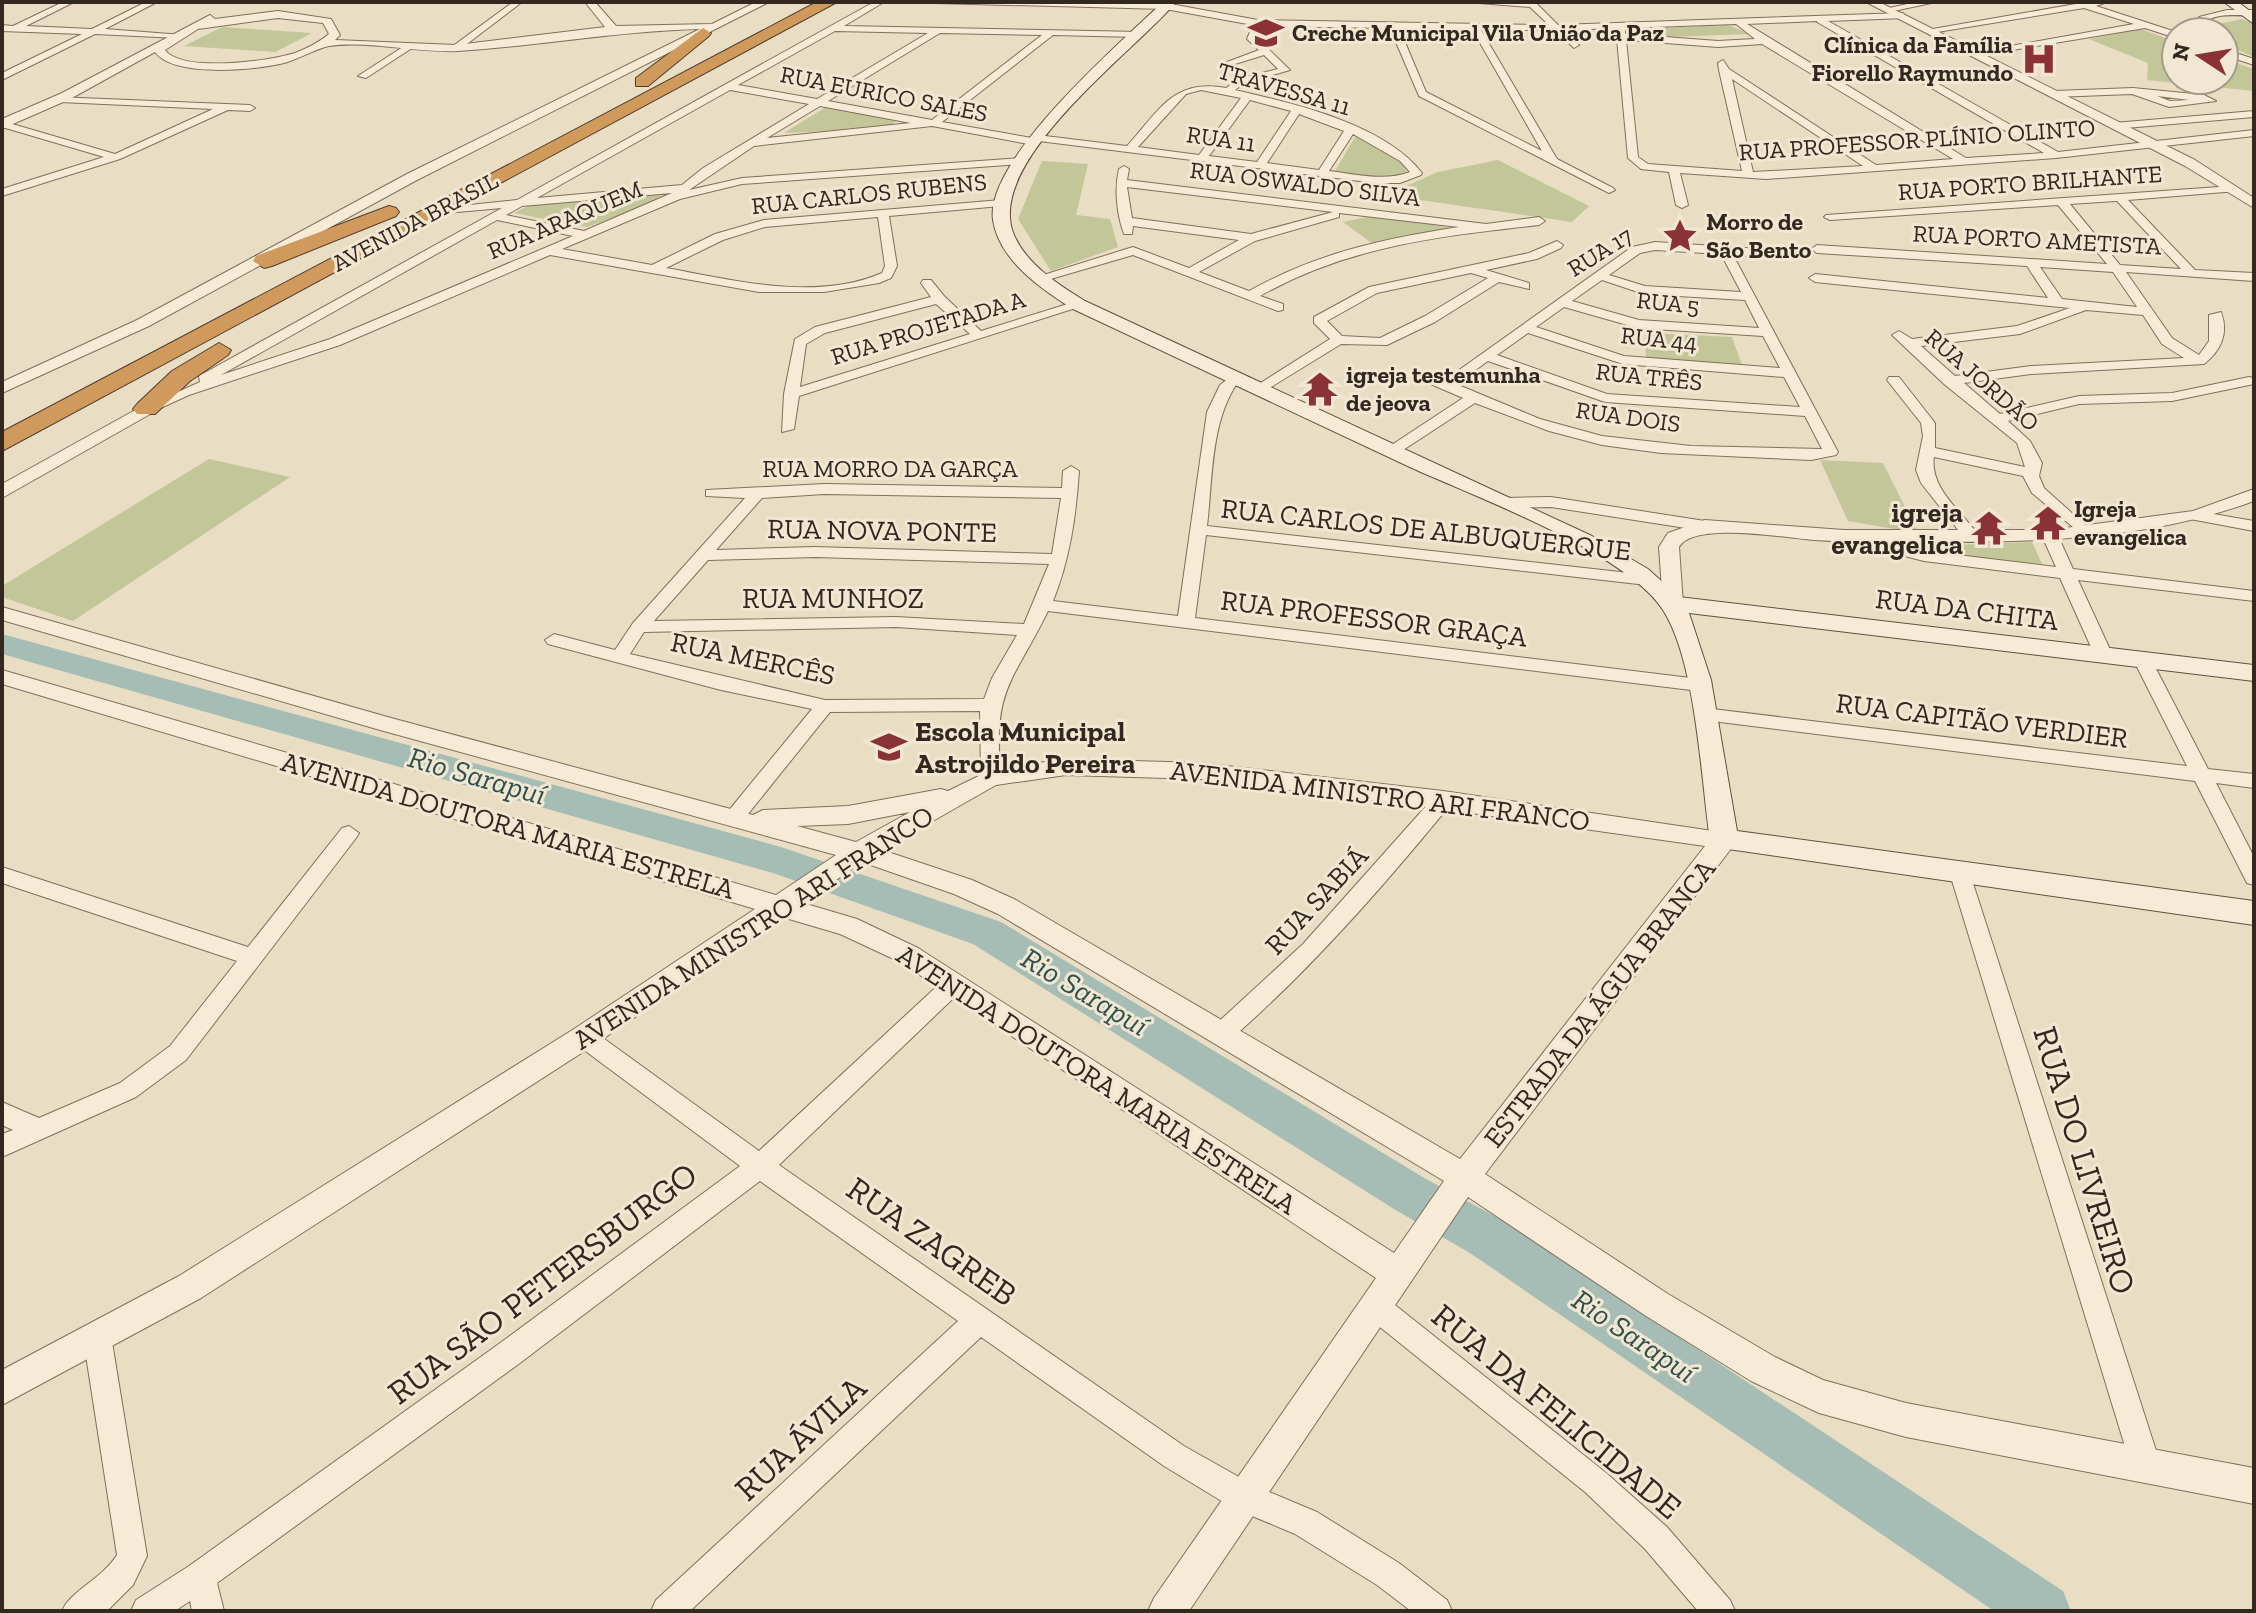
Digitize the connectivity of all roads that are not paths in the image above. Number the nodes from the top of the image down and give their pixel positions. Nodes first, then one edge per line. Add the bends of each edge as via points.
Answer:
1 (70, 2) edge
2 (153, 2) edge
3 (240, 2) edge
4 (518, 2) edge
5 (590, 2) edge
6 (764, 2) edge
7 (808, 2) edge
8 (829, 2) edge
9 (880, 2) edge
10 (902, 2) edge
11 (1471, 2) edge
12 (1871, 2) edge
13 (1932, 2) edge
14 (2103, 2) edge
15 (2230, 2) edge
16 (1531, 3) edge
17 (2082, 3) edge
18 (1167, 4) edge
19 (1889, 9) junction
20 (2251, 11) edge
21 (222, 12) junction
22 (1903, 16) junction
23 (2211, 16) edge
24 (242, 17) junction
25 (1817, 19) junction
26 (1737, 21) junction
27 (1258, 23) junction
28 (2145, 25) junction
29 (196, 26) junction
30 (1394, 26) junction
31 (1475, 27) junction
32 (833, 28) junction
33 (1561, 28) junction
34 (13, 29) junction
35 (709, 29) junction
36 (613, 30) junction
37 (1931, 30) junction
38 (2160, 30) edge
39 (2, 31) edge
40 (937, 31) junction
41 (1621, 31) junction
42 (93, 32) junction
43 (1051, 32) junction
44 (1137, 34) junction
45 (178, 35) junction
46 (1764, 41) junction
47 (327, 43) junction
48 (1718, 44) junction
49 (161, 45) junction
50 (1574, 45) dead end
51 (409, 46) junction
52 (456, 48) junction
53 (1263, 52) junction
54 (1976, 53) junction
55 (165, 58) junction
56 (126, 63) junction
57 (1222, 67) dead end
58 (1724, 70) junction
59 (363, 76) dead end
60 (2, 77) edge
61 (727, 86) junction
62 (2133, 91) junction
63 (1227, 92) junction
64 (1760, 93) junction
65 (2054, 94) junction
66 (1730, 95) junction
67 (1247, 97) junction
68 (60, 99) junction
69 (823, 102) junction
70 (638, 103) junction
71 (610, 104) junction
72 (226, 107) junction
73 (250, 108) dead end
74 (1296, 111) junction
75 (2254, 114) edge
76 (935, 123) junction
77 (2, 124) edge
78 (2114, 126) junction
79 (1352, 127) junction
80 (2254, 133) edge
81 (1035, 140) junction
82 (752, 143) junction
83 (2149, 144) junction
84 (1131, 148) junction
85 (2056, 155) junction
86 (116, 157) junction
87 (1201, 159) junction
88 (131, 160) dead end
89 (1023, 161) junction
90 (1965, 162) junction
91 (1554, 163) junction
92 (1259, 167) junction
93 (1874, 168) junction
94 (1124, 169) dead end
95 (1674, 170) junction
96 (1321, 175) junction
97 (1749, 177) junction
98 (1400, 180) joint
99 (461, 182) junction
100 (1121, 183) junction
101 (2233, 189) junction
102 (1609, 190) dead end
103 (679, 192) junction
104 (2, 193) edge
105 (2121, 199) junction
106 (523, 201) junction
107 (2062, 202) junction
108 (1001, 203) junction
109 (2254, 204) edge
110 (1682, 205) dead end
111 (435, 211) junction
112 (1346, 211) junction
113 (883, 213) junction
114 (498, 217) junction
115 (1830, 217) dead end
116 (1125, 221) junction
117 (1539, 221) dead end
118 (1484, 227) junction
119 (586, 235) junction
120 (1251, 238) junction
121 (1557, 245) dead end
122 (1817, 249) dead end
123 (550, 251) junction
124 (1133, 251) junction
125 (1725, 251) junction
126 (1756, 252) dead end
127 (343, 260) junction
128 (264, 261) junction
129 (2030, 261) junction
130 (2115, 266) junction
131 (654, 269) junction
132 (1472, 269) junction
133 (1191, 272) junction
134 (2191, 272) junction
135 (1601, 276) junction
136 (2254, 277) edge
137 (1497, 278) junction
138 (1815, 278) dead end
139 (1041, 280) junction
140 (927, 283) dead end
141 (1525, 286) dead end
142 (1248, 297) junction
143 (1752, 297) junction
144 (939, 299) junction
145 (2057, 302) junction
146 (1563, 303) junction
147 (1079, 305) junction
148 (1278, 307) dead end
149 (2100, 309) junction
150 (2149, 312) junction
151 (2216, 315) dead end
152 (299, 325) junction
153 (1528, 329) junction
154 (1771, 333) junction
155 (978, 335) junction
156 (1338, 340) junction
157 (335, 342) junction
158 (1487, 356) junction
159 (2199, 361) junction
160 (2168, 366) junction
161 (1791, 373) junction
162 (1424, 376) dead end
163 (1234, 378) junction
164 (1894, 380) dead end
165 (1949, 381) junction
166 (2249, 381) dead end
167 (1446, 385) junction
168 (2, 388) edge
169 (1258, 389) junction
170 (2207, 389) junction
171 (184, 392) junction
172 (791, 394) junction
173 (1474, 397) junction
174 (146, 409) junction
175 (1811, 412) junction
176 (1999, 419) junction
177 (2, 422) edge
178 (787, 429) dead end
179 (2, 443) edge
180 (1392, 451) junction
181 (1927, 451) junction
182 (1071, 471) dead end
183 (2032, 473) junction
184 (2, 492) edge
185 (711, 493) dead end
186 (1070, 493) junction
187 (757, 494) junction
188 (2254, 495) edge
189 (1505, 503) junction
190 (2196, 516) junction
191 (1705, 526) junction
192 (2254, 526) edge
193 (1200, 530) junction
194 (2085, 532) junction
195 (1845, 536) junction
196 (2050, 536) junction
197 (1972, 537) junction
198 (704, 555) junction
199 (1060, 559) junction
200 (2068, 576) junction
201 (1647, 580) junction
202 (2254, 596) edge
203 (1673, 604) junction
204 (1043, 605) junction
205 (2, 613) edge
206 (1186, 623) junction
207 (639, 627) junction
208 (1027, 630) junction
209 (554, 640) dead end
210 (620, 656) junction
211 (2104, 656) junction
212 (2143, 661) junction
213 (2254, 673) edge
214 (2, 677) edge
215 (1699, 685) junction
216 (991, 705) junction
217 (825, 706) junction
218 (1704, 714) junction
219 (2202, 775) junction
220 (991, 778) junction
221 (2254, 781) edge
222 (959, 794) junction
223 (1443, 800) junction
224 (733, 819) junction
225 (349, 833) dead end
226 (1724, 840) junction
227 (851, 857) junction
228 (1960, 874) junction
229 (2, 875) edge
230 (2254, 877) edge
231 (790, 899) junction
232 (2254, 913) edge
233 (251, 957) junction
234 (955, 983) junction
235 (1223, 1032) junction
236 (584, 1037) junction
237 (2, 1113) edge
238 (37, 1129) junction
239 (2, 1146) edge
240 (760, 1166) junction
241 (1457, 1189) junction
242 (1398, 1274) junction
243 (1375, 1306) junction
244 (981, 1318) junction
245 (97, 1336) junction
246 (2, 1388) edge
247 (2146, 1466) junction
248 (2254, 1486) edge
249 (1244, 1497) junction
250 (200, 1577) junction
251 (78, 1611) edge
252 (147, 1611) edge
253 (208, 1611) edge
254 (667, 1611) edge
255 (1167, 1611) edge
256 (1436, 1611) edge
257 (1719, 1611) edge

1 - 34 street
2 - 42 street
3 - 21 street
4 - 52 street
5 - 36 street
6 - 35 street, AVENIDA BRASIL
7 - 71 highway, AVENIDA BRASIL
8 - 70 highway, AVENIDA BRASIL
9 - 32 street, AVENIDA BRASIL
10 - 18 street
11 - 16 street
12 - 19 street
13 - 19 street
14 - 17 street
15 - 20 main road
16 - 33 street
17 - 28 street
17 - 37 street
18 - 27 street
18 - 44 main road
19 - 22 street
20 - 23 street
21 - 24 street
21 - 29 street
22 - 25 street
22 - 37 street
24 - 29 street
24 - 47 street via 313,16 334,27 335,35
25 - 26 street
25 - 85 street
26 - 41 street
26 - 46 street
27 - 30 street
27 - 53 street via 1252,39
28 - 38 street
28 - 54 street
29 - 45 street
30 - 31 street
30 - 91 street via 1422,94
31 - 33 street
31 - 91 street
32 - 40 street
32 - 61 street, AVENIDA BRASIL
33 - 41 street
33 - 50 street
34 - 39 street
34 - 42 street
35 - 36 street
35 - 71 highway
35 - 128 street, AVENIDA BRASIL via 412,177
36 - 52 street
37 - 54 street
40 - 43 street
40 - 69 street
41 - 48 street
41 - 95 street, RUA PROFESSOR PLÍNIO OLINTO via 1633,158 1645,167
42 - 45 street
42 - 60 street
43 - 44 street
43 - 76 street
44 - 81 main road
45 - 49 street
46 - 48 street
46 - 90 street
47 - 51 street
47 - 55 street via 248,65 196,65
48 - 58 street
49 - 55 street
49 - 56 street
51 - 52 street
51 - 59 street
53 - 57 street
53 - 63 street via 1285,70 1241,81
54 - 65 street
55 - 56 street
56 - 68 street
58 - 64 street
58 - 66 street
61 - 69 street, RUA EURICO SALES
61 - 70 highway
61 - 106 street, AVENIDA BRASIL
62 - 62 street via 2204,98 2211,101 2169,104
62 - 65 street
63 - 67 street, TRAVESSA 11
63 - 84 street, TRAVESSA 11 via 1188,88
64 - 66 street
64 - 93 street
65 - 78 street
66 - 97 street
67 - 74 street, TRAVESSA 11
67 - 87 street
68 - 72 street
68 - 77 street
69 - 76 street, RUA EURICO SALES
69 - 82 street
70 - 111 highway, AVENIDA BRASIL
71 - 99 highway, AVENIDA BRASIL
72 - 73 street
72 - 86 street
74 - 79 street, TRAVESSA 11
74 - 92 street
75 - 78 street
76 - 81 street, RUA EURICO SALES
76 - 82 street
77 - 86 street
78 - 83 street
79 - 96 street
79 - 98 street, TRAVESSA 11 via 1416,168 1413,177
80 - 83 street, RUA PROFESSOR PLÍNIO OLINTO
81 - 84 street, RUA 11
81 - 89 main road
82 - 103 street
83 - 85 street, RUA PROFESSOR PLÍNIO OLINTO
83 - 101 street
84 - 87 street, RUA 11
85 - 90 street, RUA PROFESSOR PLÍNIO OLINTO
86 - 88 street
86 - 104 street
87 - 92 street, RUA 11
89 - 103 street, RUA ARAQUEM via 742,181
89 - 108 main road
90 - 93 street, RUA PROFESSOR PLÍNIO OLINTO
91 - 102 street
92 - 96 street, RUA 11
93 - 97 street, RUA PROFESSOR PLÍNIO OLINTO
94 - 100 street
95 - 97 street, RUA PROFESSOR PLÍNIO OLINTO
95 - 110 street
96 - 98 street, RUA 11
99 - 128 highway
99 - 177 highway, AVENIDA BRASIL
100 - 112 street, RUA OSWALDO SILVA
100 - 116 street
101 - 105 street, RUA PORTO BRILHANTE
101 - 109 street
103 - 106 street
103 - 119 street, RUA ARAQUEM
105 - 107 street, RUA PORTO BRILHANTE
105 - 134 street
106 - 111 street
106 - 114 street, AVENIDA BRASIL
107 - 115 street, RUA PORTO BRILHANTE
107 - 130 street
108 - 113 street, RUA CARLOS RUBENS
108 - 139 main road, ESTRADA DA ÁGUA BRANCA via 1008,239
111 - 127 highway, AVENIDA BRASIL
112 - 118 street, RUA OSWALDO SILVA
112 - 120 street
113 - 131 street, RUA CARLOS RUBENS via 784,220 742,229
113 - 131 street via 891,266 887,275 872,281 774,289
114 - 119 street
114 - 152 street, AVENIDA BRASIL
116 - 120 street
116 - 124 street
117 - 118 street
118 - 142 street via 1319,261
119 - 123 street, RUA ARAQUEM
120 - 133 street
121 - 132 street via 1533,256
122 - 129 street, RUA PORTO AMETISTA
123 - 131 street
123 - 157 street, RUA ARAQUEM
124 - 133 street
124 - 139 street
125 - 126 street, RUA 17
125 - 135 street, RUA 17 via 1645,246
125 - 143 street
127 - 174 highway via 181,376
127 - 179 highway, AVENIDA BRASIL
128 - 168 street, AVENIDA BRASIL
129 - 130 street, RUA PORTO AMETISTA
129 - 145 street
130 - 134 street, RUA PORTO AMETISTA
130 - 150 street
132 - 137 street
132 - 156 street via 1373,290 1319,320
133 - 142 street
134 - 136 street, RUA PORTO AMETISTA
135 - 143 street via 1644,290
135 - 146 street, RUA 17
137 - 141 street
137 - 156 street via 1382,342
138 - 145 street
139 - 147 main road, ESTRADA DA ÁGUA BRANCA
140 - 144 street
142 - 148 street
143 - 154 street
144 - 155 street
144 - 172 street via 806,336 797,350
145 - 149 street
146 - 153 street, RUA 17
146 - 154 street, RUA 5 via 1638,324
147 - 155 street, RUA PROJETADA A
147 - 163 main road, ESTRADA DA ÁGUA BRANCA
149 - 150 street
149 - 165 street, RUA JORDÃO via 2063,313 2020,330 1904,340
150 - 159 street via 2167,341
151 - 159 street via 2219,337
152 - 157 street via 320,330
152 - 171 street, AVENIDA BRASIL
153 - 158 street, RUA 17
153 - 161 street, RUA 44 via 1623,360
154 - 161 street
155 - 172 street, RUA PROJETADA A
156 - 169 street
157 - 171 street, RUA ARAQUEM
158 - 167 street, RUA 17
158 - 175 street, RUA TRÊS via 1605,398
159 - 160 street
160 - 165 street via 2031,370
160 - 170 street
161 - 175 street
162 - 167 street, RUA DOIS
163 - 169 main road, ESTRADA DA ÁGUA BRANCA
163 - 193 street via 1214,412
164 - 181 street via 1928,423
165 - 176 street, RUA JORDÃO
166 - 170 street
167 - 173 street, RUA DOIS
169 - 180 main road, ESTRADA DA ÁGUA BRANCA
170 - 176 street via 2172,397 2079,400
171 - 174 street, RUA ARAQUEM
172 - 178 street
173 - 175 street, RUA DOIS via 1601,440 1827,454 1831,448
173 - 180 street
174 - 184 street
176 - 183 street, RUA JORDÃO via 2030,451
180 - 189 main road, ESTRADA DA ÁGUA BRANCA
181 - 183 street
181 - 197 street via 1924,470 1929,483
182 - 186 street
183 - 194 street, RUA JORDÃO via 2037,490
185 - 187 street, RUA MORRO DA GARÇA
186 - 187 street, RUA MORRO DA GARÇA via 824,489
186 - 199 street
187 - 198 street
188 - 190 street
189 - 191 street via 1551,502
189 - 201 main road, ESTRADA DA ÁGUA BRANCA via 1598,548
190 - 192 street
190 - 194 street
191 - 195 street
191 - 203 street via 1675,537 1669,547
193 - 201 street, RUA CARLOS DE ALBUQUERQUE
193 - 206 street
194 - 196 street
195 - 197 street
195 - 200 street via 1924,556
196 - 197 street
196 - 200 street
198 - 199 street, RUA NOVA PONTE via 815,552
198 - 207 street
199 - 204 street
200 - 202 street
200 - 211 street
201 - 203 main road, ESTRADA DA ÁGUA BRANCA
203 - 211 main road, RUA DA CHITA
203 - 215 main road, ESTRADA DA ÁGUA BRANCA
204 - 206 street, RUA PROFESSOR GRAÇA
204 - 208 street
205 - 224 street
206 - 215 street, RUA PROFESSOR GRAÇA
207 - 208 street, RUA MUNHOZ via 881,622
207 - 210 street
208 - 216 street
209 - 210 street, RUA MERCÊS
210 - 217 street, RUA MERCÊS
211 - 212 main road, RUA DA CHITA
212 - 213 main road, RUA DA CHITA
212 - 219 street
214 - 231 street, AVENIDA DOUTORA MARIA ESTRELA
215 - 218 main road, ESTRADA DA ÁGUA BRANCA
216 - 217 street, RUA MERCÊS
216 - 220 street
217 - 224 street
218 - 219 street, RUA CAPITÃO VERDIER
218 - 226 main road, ESTRADA DA ÁGUA BRANCA
219 - 221 street, RUA CAPITÃO VERDIER
219 - 230 street
220 - 222 street, AVENIDA MINISTRO ARI FRANCO
220 - 223 street, AVENIDA MINISTRO ARI FRANCO via 1066,767 1135,767
222 - 224 street via 848,815
222 - 227 street, AVENIDA MINISTRO ARI FRANCO
223 - 226 street, AVENIDA MINISTRO ARI FRANCO
223 - 235 street, RUA SABIÁ via 1376,879 1259,1002
224 - 227 street
225 - 233 street
226 - 228 main road, AVENIDA MINISTRO ARI FRANCO
226 - 241 street, ESTRADA DA ÁGUA BRANCA
227 - 231 street, AVENIDA MINISTRO ARI FRANCO
227 - 235 street via 963,887 1007,907
228 - 232 main road, AVENIDA MINISTRO ARI FRANCO
228 - 247 street, RUA DO LIVREIRO
229 - 233 street
231 - 234 street, AVENIDA DOUTORA MARIA ESTRELA via 909,955
231 - 236 street, AVENIDA MINISTRO ARI FRANCO
233 - 238 street via 178,1053 154,1073 128,1090
234 - 240 street, RUA SÃO PETERSBURGO
234 - 242 street, AVENIDA DOUTORA MARIA ESTRELA
235 - 241 street
236 - 240 street, RUA ZAGREB
236 - 245 street, AVENIDA MINISTRO ARI FRANCO via 190,1287
237 - 238 street
238 - 239 street
240 - 244 street, RUA ZAGREB
240 - 250 street, RUA SÃO PETERSBURGO
241 - 242 street, ESTRADA DA ÁGUA BRANCA
241 - 247 street via 1763,1369 1819,1396 1906,1420
242 - 243 street, ESTRADA DA ÁGUA BRANCA
243 - 249 street, ESTRADA DA ÁGUA BRANCA
243 - 257 street, RUA DA FELICIDADE via 1595,1482 1656,1538
244 - 249 street, RUA ZAGREB via 1174,1456
244 - 254 street, RUA ÁVILA
245 - 246 street, AVENIDA MINISTRO ARI FRANCO
245 - 251 street via 132,1556 124,1576
247 - 248 street
249 - 255 street, ESTRADA DA ÁGUA BRANCA
249 - 256 street, RUA ZAGREB via 1306,1523
250 - 252 street, RUA SÃO PETERSBURGO
250 - 253 street

